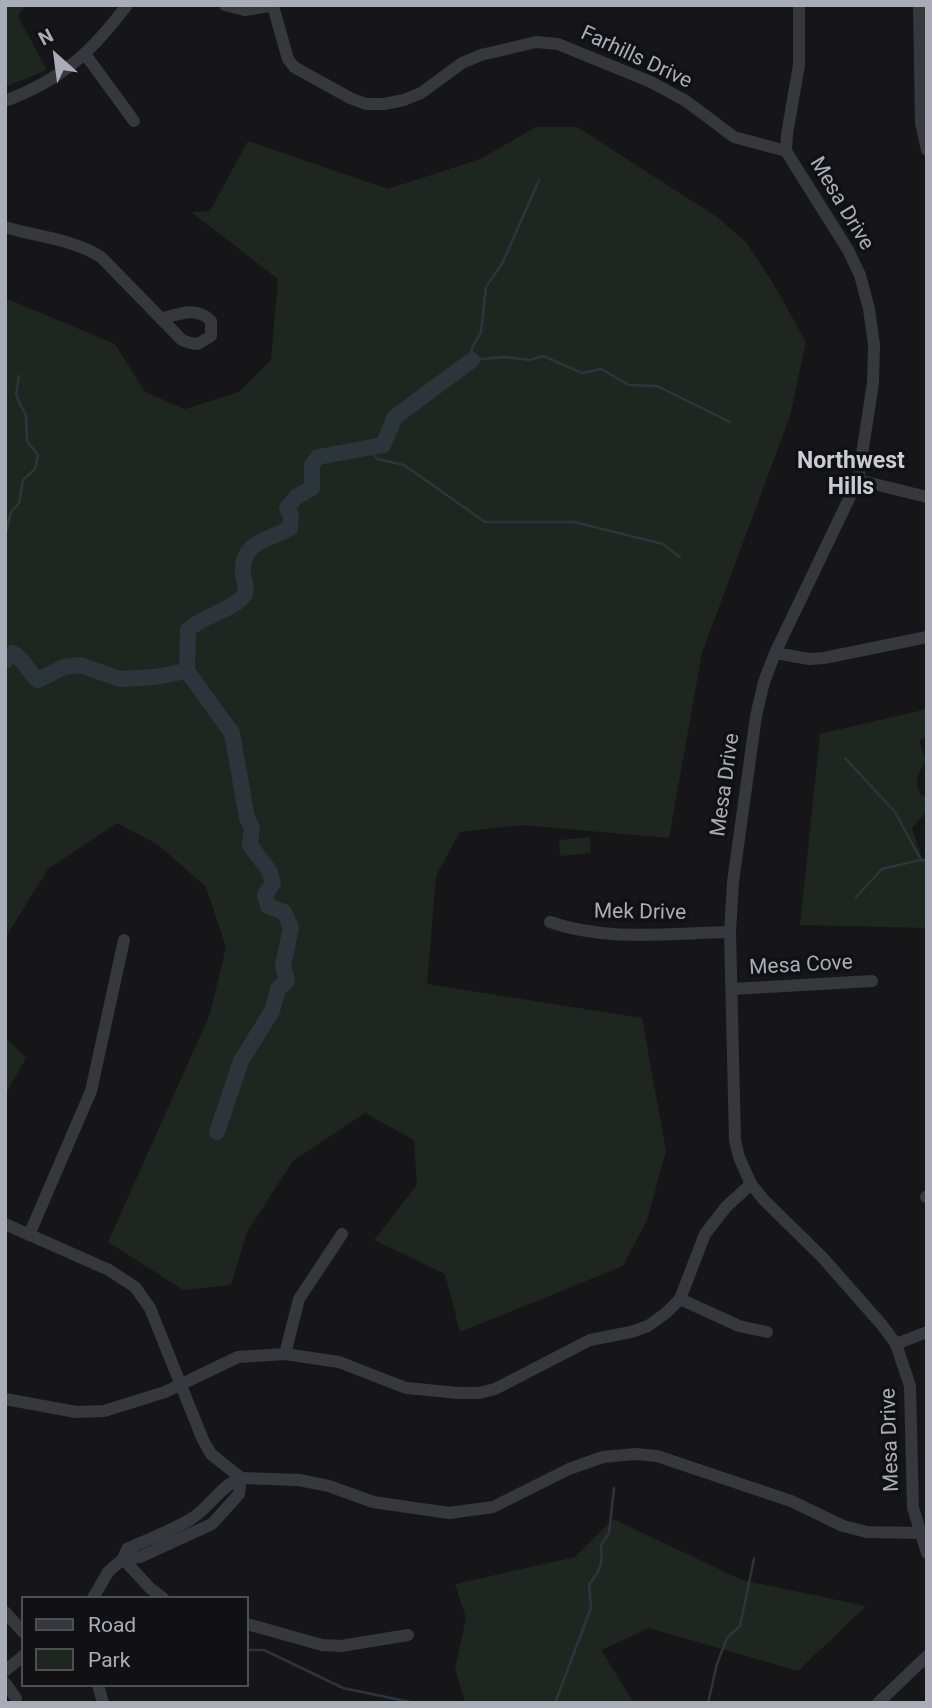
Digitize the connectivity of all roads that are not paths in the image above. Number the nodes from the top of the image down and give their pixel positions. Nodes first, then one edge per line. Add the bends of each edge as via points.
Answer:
1 (127, 5) edge
2 (225, 5) edge
3 (273, 5) edge
4 (799, 5) edge
5 (919, 5) edge
6 (85, 54) junction
7 (5, 101) edge
8 (134, 121) dead end
9 (927, 150) edge
10 (786, 151) junction
11 (5, 227) edge
12 (161, 319) dead end
13 (858, 480) junction
14 (927, 497) edge
15 (927, 637) edge
16 (775, 653) junction
17 (550, 922) dead end
18 (730, 932) junction
19 (124, 940) dead end
20 (872, 981) dead end
21 (733, 989) junction
22 (751, 1184) junction
23 (5, 1224) edge
24 (342, 1234) dead end
25 (29, 1235) junction
26 (680, 1299) junction
27 (767, 1332) dead end
28 (927, 1332) edge
29 (896, 1344) junction
30 (285, 1354) junction
31 (182, 1384) junction
32 (5, 1399) edge
33 (920, 1472) edge
34 (241, 1478) junction
35 (919, 1533) junction
36 (927, 1553) edge
37 (123, 1559) junction
38 (94, 1596) edge
39 (160, 1596) edge
40 (5, 1612) edge
41 (248, 1624) edge
42 (21, 1630) edge
43 (408, 1635) dead end
44 (927, 1656) edge
45 (21, 1658) edge
46 (5, 1671) edge
47 (5, 1683) edge
48 (16, 1698) dead end
49 (878, 1703) edge

1 - 6 street
2 - 3 street via 244,10
3 - 10 street, Farhills Drive via 294,67 366,104 404,100 481,55 536,41 558,44 661,87 734,137
4 - 10 street, Mesa Drive via 799,65
5 - 9 street via 921,123
6 - 7 street via 45,83
6 - 8 street
10 - 13 street, Mesa Drive via 848,250 869,309 873,383
11 - 12 street via 90,250
13 - 14 street
13 - 16 street, Mesa Drive
15 - 16 street via 824,658
16 - 18 street, Mesa Drive via 764,682 749,756
17 - 18 street, Mek Drive via 601,934
18 - 21 street, Mesa Drive
19 - 25 street via 91,1091
20 - 21 street, Mesa Cove
21 - 22 street, Mesa Drive via 735,1140
22 - 26 street via 705,1234
22 - 29 street, Mesa Drive via 839,1275
23 - 25 street
24 - 30 street via 299,1299
25 - 31 street via 109,1270 135,1287 157,1322
26 - 27 street via 739,1326
26 - 30 street via 648,1326 590,1339 479,1393 406,1388 339,1362
28 - 29 street
29 - 33 street, Mesa Drive via 910,1386
30 - 31 street via 237,1357
31 - 32 street via 104,1411 76,1412
31 - 34 street via 211,1454
33 - 35 street, Mesa Drive via 913,1508
34 - 35 street via 299,1480 373,1502 471,1512 493,1507 569,1469 603,1457 635,1454 657,1456 791,1501 867,1532
34 - 37 street via 228,1483 191,1519 127,1549
35 - 36 street, Mesa Drive
37 - 38 street via 108,1572
37 - 39 street
40 - 42 street
41 - 43 street via 322,1645
44 - 49 street
45 - 46 street
47 - 48 street

